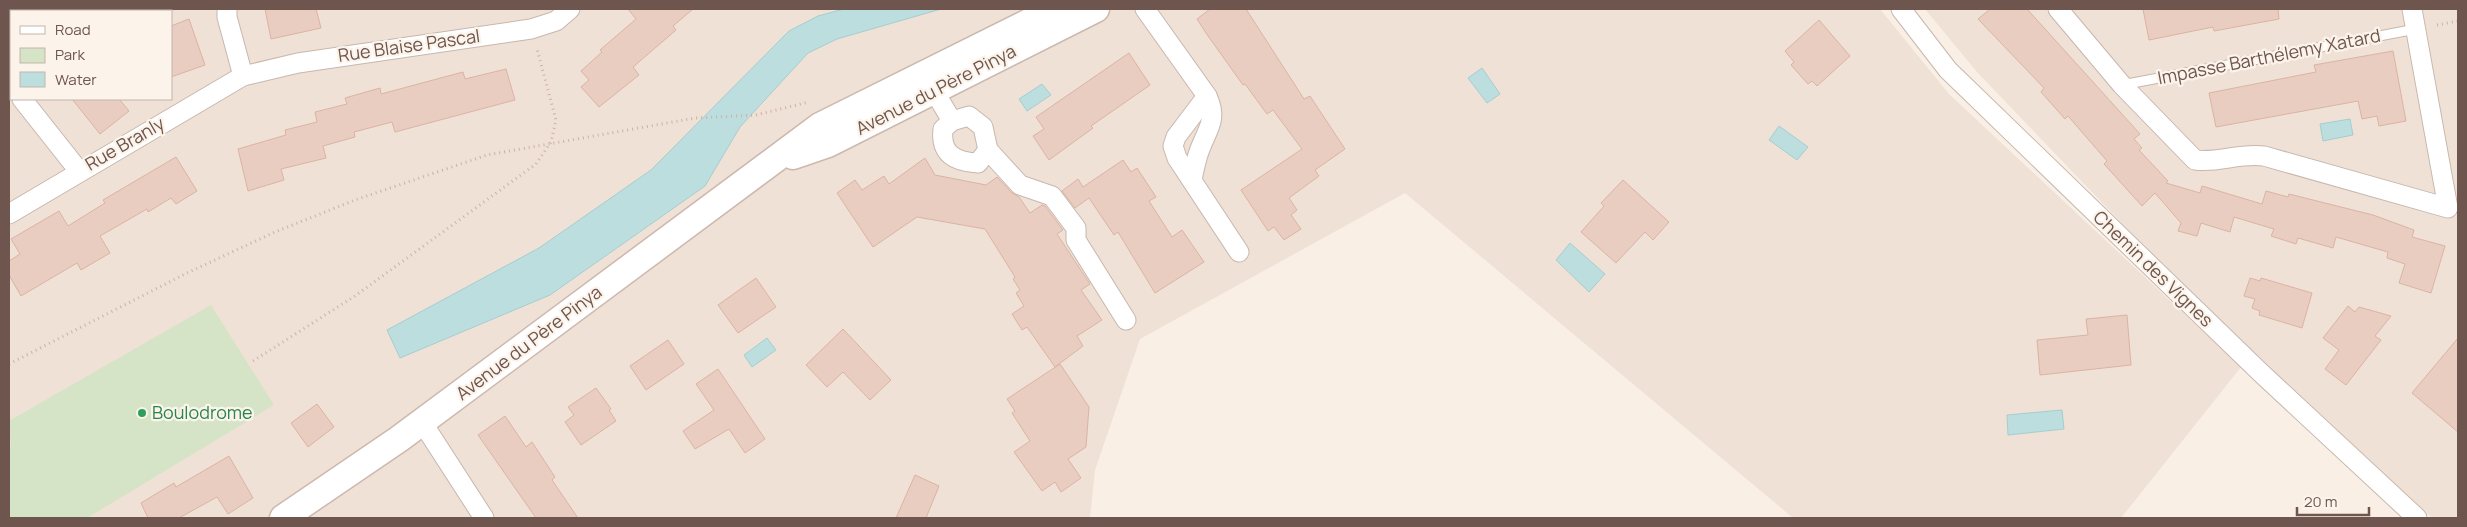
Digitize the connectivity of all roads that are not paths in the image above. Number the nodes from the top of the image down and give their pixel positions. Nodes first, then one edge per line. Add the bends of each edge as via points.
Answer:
1 (227, 9) edge
2 (570, 9) edge
3 (1055, 9) edge
4 (1145, 9) edge
5 (1901, 9) edge
6 (2058, 9) edge
7 (2412, 9) edge
8 (1091, 10) edge
9 (2416, 29) junction
10 (243, 76) junction
11 (929, 83) junction
12 (2122, 86) junction
13 (1207, 96) junction
14 (23, 100) edge
15 (952, 121) junction
16 (988, 150) junction
17 (79, 171) junction
18 (1192, 180) junction
19 (9, 214) edge
20 (1240, 252) dead end
21 (1126, 320) dead end
22 (422, 422) junction
23 (283, 518) edge
24 (484, 518) edge
25 (2417, 518) edge

1 - 10 street via 226,17
2 - 10 street, Rue Blaise Pascal via 556,21 531,29 298,63
3 - 11 main road, Avenue du Père Pinya
4 - 13 street
5 - 25 street, Chemin des Vignes via 1948,70 2261,373
6 - 12 street
7 - 9 street
8 - 11 main road, Avenue du Père Pinya
9 - 12 lane, Impasse Barthélemy Xatard
9 - 12 street via 2448,208 2264,156 2246,154 2194,160
10 - 17 street, Rue Branly
11 - 15 street
11 - 22 main road, Avenue du Père Pinya via 820,126
13 - 18 street via 1213,109 1211,126 1199,150
13 - 18 street via 1176,137 1173,146
14 - 17 street
15 - 16 street via 969,116 983,127
15 - 16 street via 943,129 941,142 949,154 978,163
16 - 21 street via 1020,185 1052,196 1076,228 1076,240
17 - 19 street, Rue Branly
18 - 20 street
22 - 23 main road, Avenue du Père Pinya
22 - 24 street

